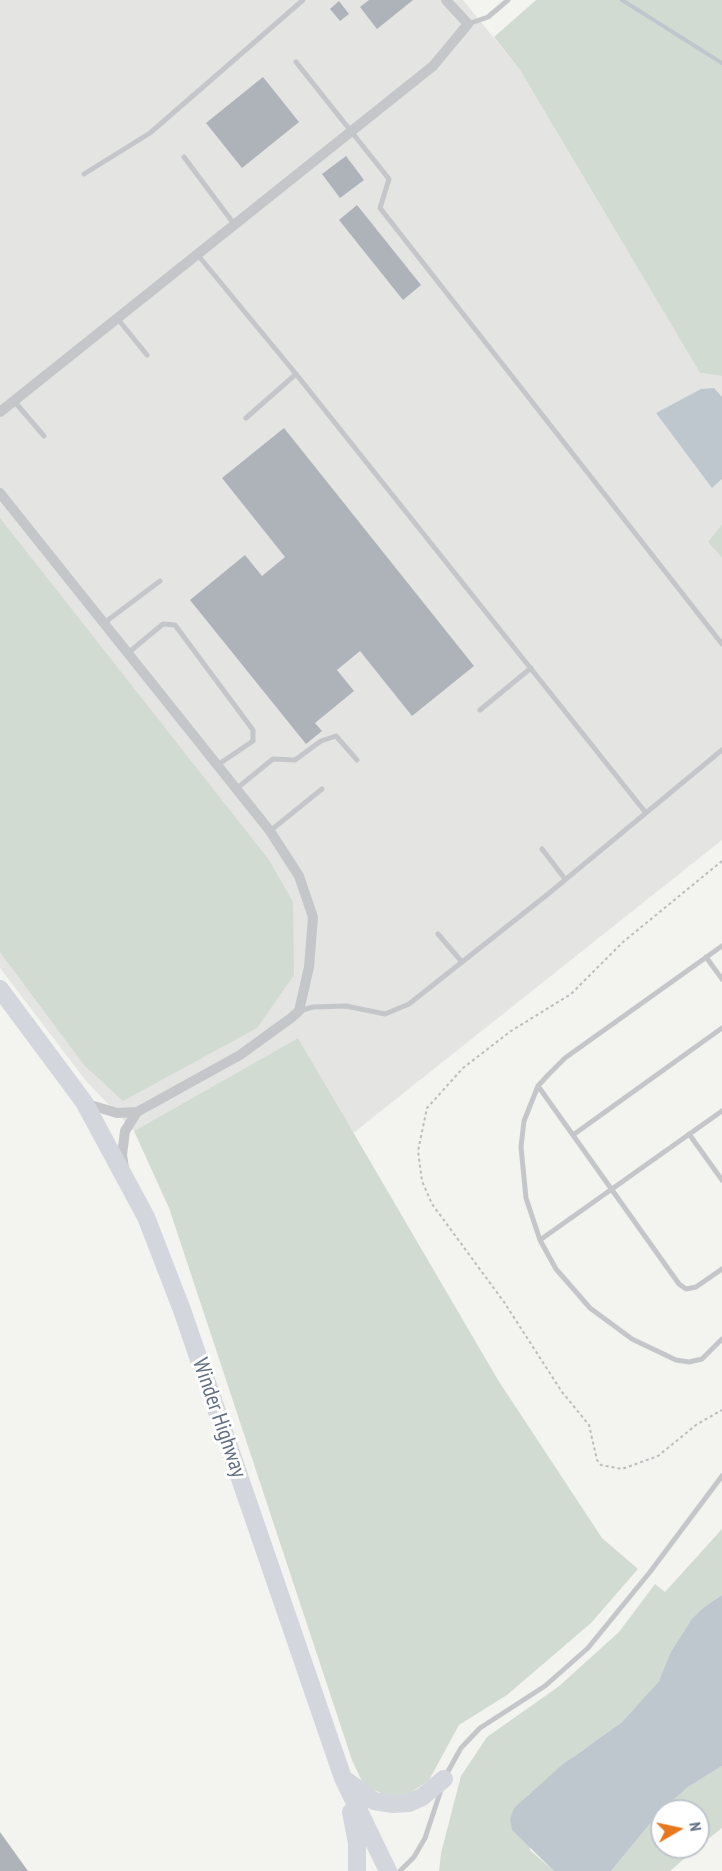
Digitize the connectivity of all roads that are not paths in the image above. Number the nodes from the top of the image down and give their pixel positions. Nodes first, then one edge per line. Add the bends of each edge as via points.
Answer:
1 (303, 0) edge
2 (446, 0) edge
3 (508, 0) edge
4 (468, 24) junction
5 (296, 62) dead end
6 (352, 130) junction
7 (184, 157) dead end
8 (84, 174) dead end
9 (234, 224) junction
10 (197, 254) junction
11 (117, 318) junction
12 (147, 355) dead end
13 (296, 374) junction
14 (14, 401) junction
15 (0, 412) edge
16 (246, 418) dead end
17 (44, 436) dead end
18 (0, 493) edge
19 (160, 581) dead end
20 (104, 623) junction
21 (722, 644) edge
22 (128, 653) junction
23 (531, 668) junction
24 (480, 710) dead end
25 (722, 750) edge
26 (357, 760) dead end
27 (216, 766) junction
28 (322, 789) dead end
29 (235, 790) junction
30 (646, 813) junction
31 (270, 831) junction
32 (542, 849) dead end
33 (566, 879) junction
34 (438, 934) dead end
35 (722, 946) edge
36 (706, 957) junction
37 (462, 962) junction
38 (722, 979) edge
39 (0, 989) edge
40 (299, 1011) junction
41 (722, 1028) edge
42 (538, 1086) junction
43 (84, 1102) junction
44 (722, 1111) edge
45 (137, 1112) junction
46 (689, 1134) junction
47 (573, 1135) junction
48 (124, 1174) junction
49 (722, 1180) edge
50 (610, 1190) junction
51 (540, 1240) junction
52 (722, 1269) edge
53 (722, 1339) edge
54 (722, 1476) edge
55 (343, 1778) junction
56 (444, 1779) junction
57 (357, 1871) edge
58 (388, 1871) edge
59 (400, 1871) edge

1 - 8 lane via 150,133
2 - 4 street
3 - 4 lane via 488,17
4 - 6 street via 433,66
5 - 6 lane
6 - 9 street
6 - 21 lane via 389,179 380,208
7 - 9 lane
9 - 10 street
10 - 11 street
10 - 13 lane
11 - 12 lane
11 - 14 street
13 - 16 lane
13 - 23 lane
14 - 15 street
14 - 17 lane
18 - 20 street
19 - 20 lane
20 - 22 street
22 - 27 street
22 - 27 lane via 163,624 175,625 253,730 253,741
23 - 24 lane
23 - 30 lane
25 - 30 lane
26 - 29 lane via 336,736 321,741 295,760 273,759
27 - 29 street
28 - 31 lane
29 - 31 street
30 - 33 lane
31 - 40 street via 299,876 313,917 309,967
32 - 33 lane
33 - 37 lane
34 - 37 lane
35 - 36 lane
36 - 38 lane
36 - 42 lane via 565,1058
37 - 40 lane via 410,1004 385,1014 346,1006
39 - 43 main road, Winder Highway
40 - 45 street via 240,1055
41 - 47 lane
42 - 47 lane
42 - 51 lane via 524,1121 521,1147 526,1198
43 - 45 street via 105,1111
43 - 48 main road, Winder Highway
44 - 46 lane
45 - 48 street via 122,1143
46 - 49 lane
46 - 50 lane
47 - 50 lane
48 - 55 main road, Winder Highway via 146,1216 182,1310
50 - 51 lane
50 - 52 lane via 686,1289 696,1287
51 - 53 lane via 573,1291 632,1339 676,1360 689,1362 702,1359
54 - 56 lane via 588,1648 545,1686 480,1728 461,1748
55 - 56 main road via 374,1801 393,1804 422,1797
55 - 57 main road via 357,1843
55 - 58 main road, Winder Highway
56 - 59 lane via 425,1838

